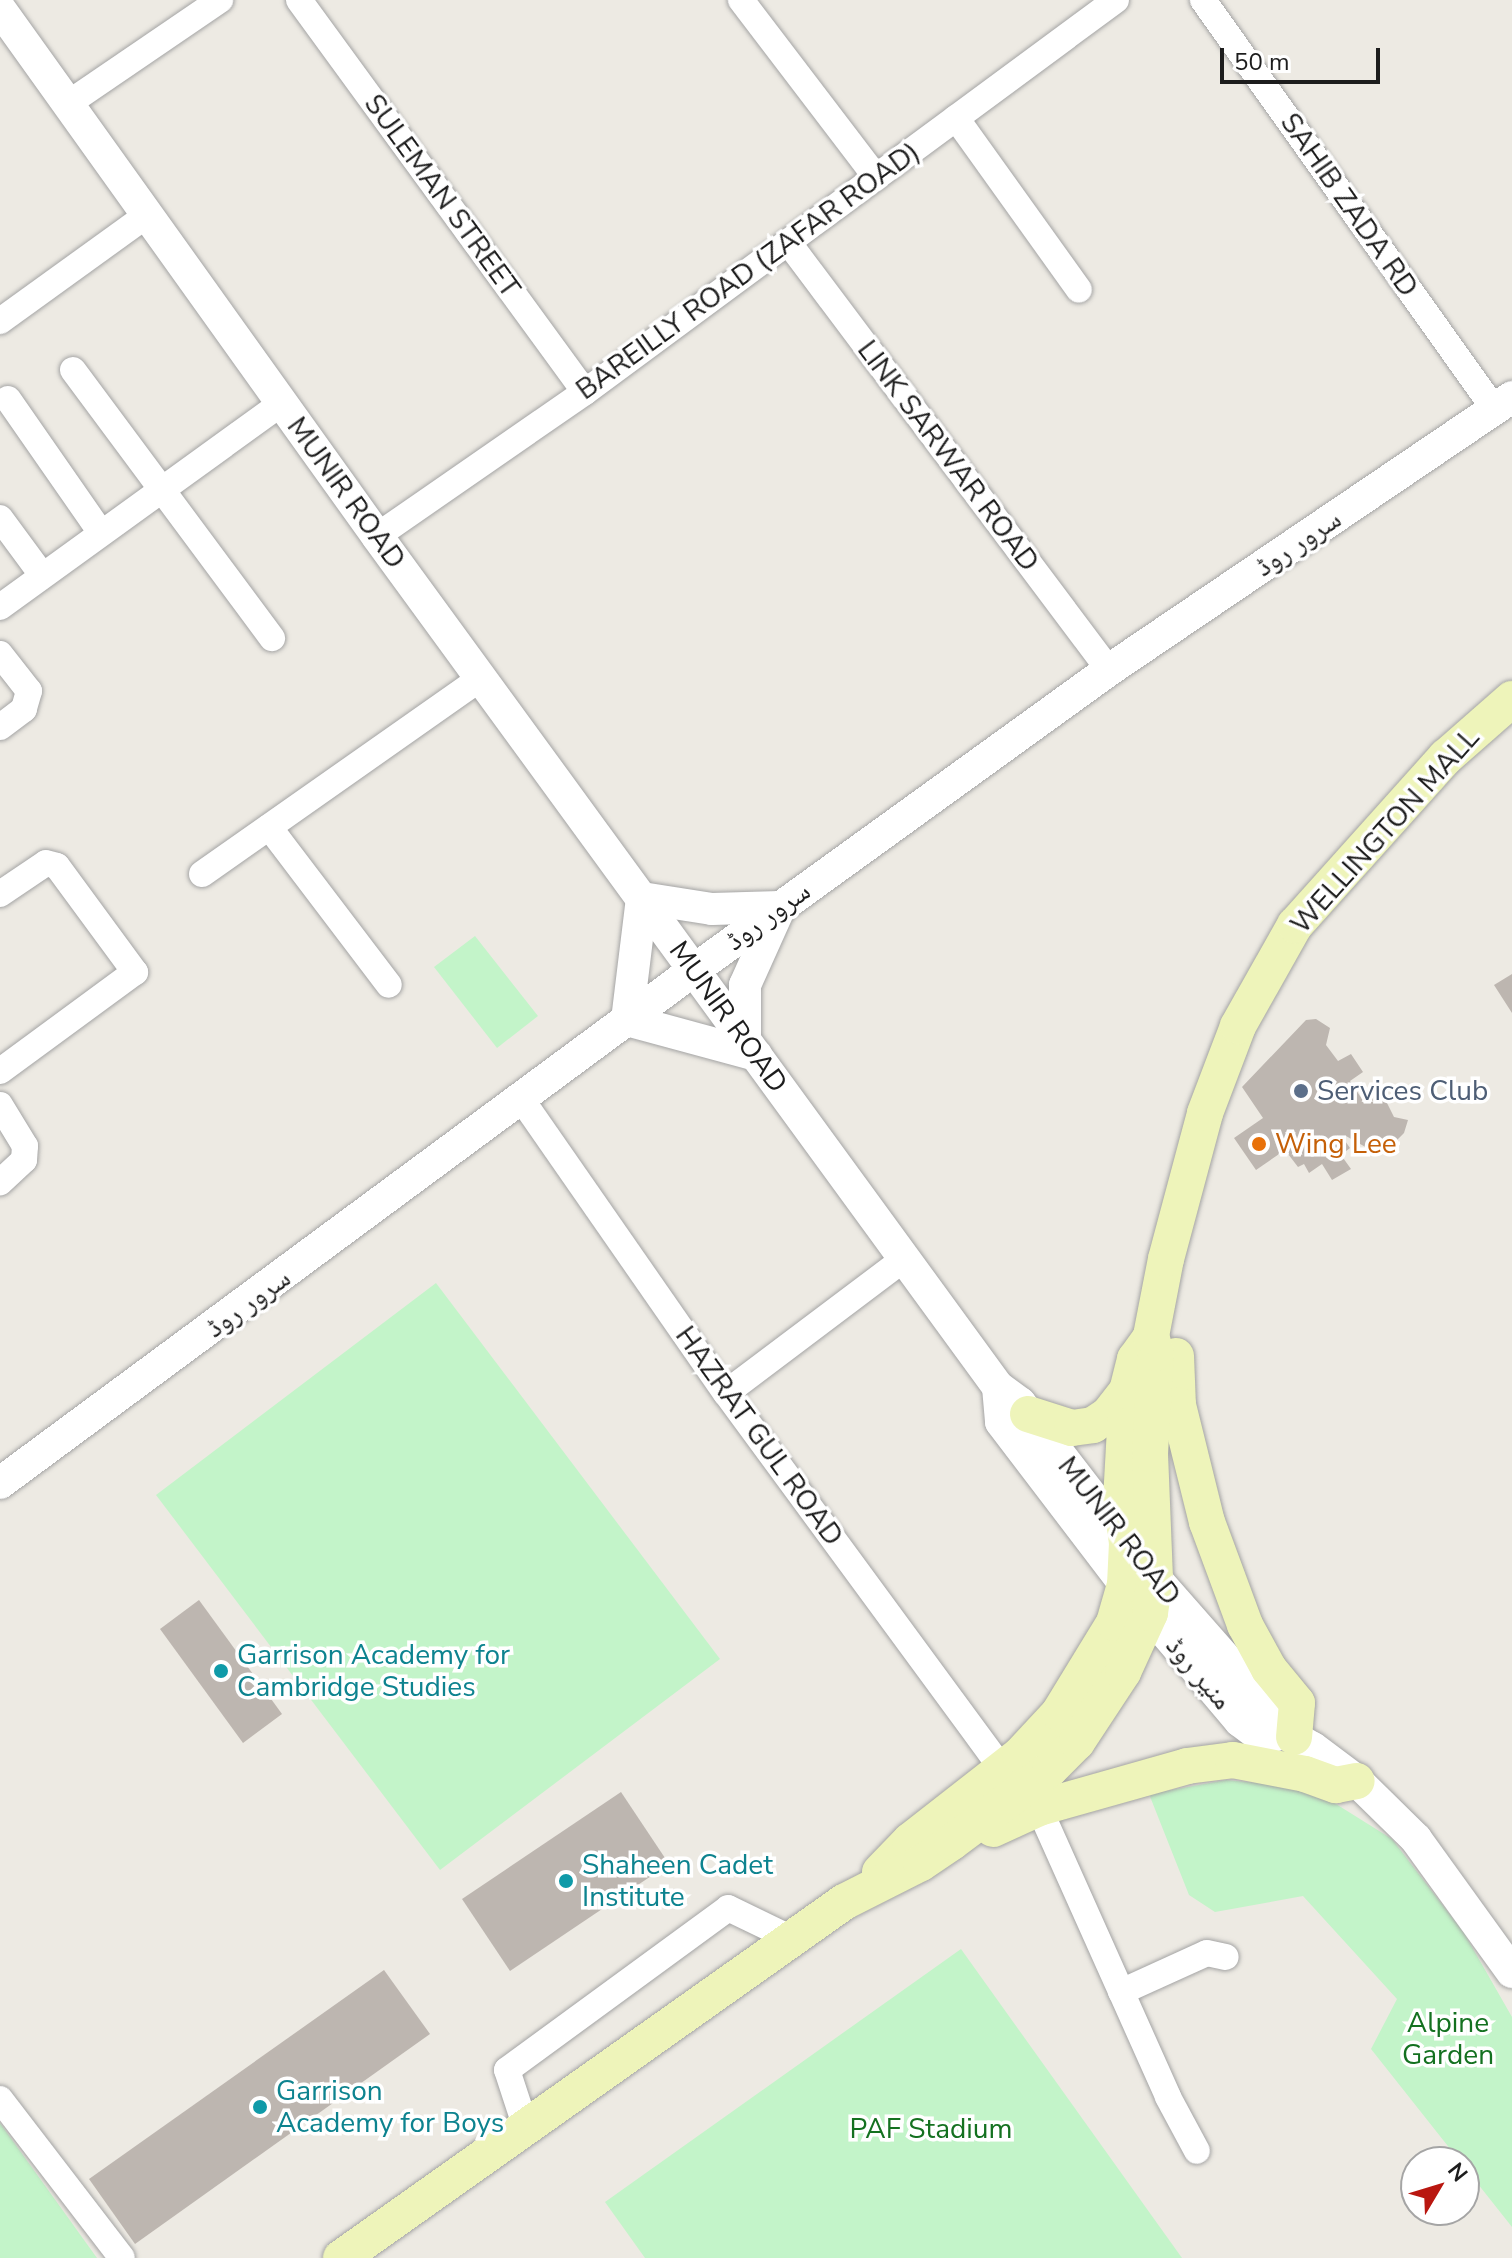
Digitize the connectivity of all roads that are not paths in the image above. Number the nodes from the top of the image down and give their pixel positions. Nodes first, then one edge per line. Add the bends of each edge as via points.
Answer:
1 (220, 0) edge
2 (299, 0) edge
3 (741, 0) edge
4 (1116, 0) edge
5 (1203, 0) edge
6 (0, 9) edge
7 (69, 103) junction
8 (956, 118) junction
9 (876, 177) junction
10 (147, 215) junction
11 (788, 242) junction
12 (1079, 290) dead end
13 (0, 321) edge
14 (73, 370) dead end
15 (585, 392) junction
16 (8, 399) dead end
17 (282, 403) junction
18 (1504, 403) edge
19 (161, 493) junction
20 (0, 518) edge
21 (101, 533) junction
22 (377, 536) junction
23 (42, 575) junction
24 (0, 607) edge
25 (272, 638) dead end
26 (0, 654) edge
27 (1109, 670) junction
28 (482, 677) junction
29 (1512, 699) edge
30 (0, 727) edge
31 (269, 827) junction
32 (202, 874) dead end
33 (0, 894) edge
34 (642, 898) junction
35 (780, 907) junction
36 (694, 970) junction
37 (389, 985) dead end
38 (627, 1020) junction
39 (750, 1048) junction
40 (0, 1071) edge
41 (522, 1100) junction
42 (0, 1105) edge
43 (0, 1182) edge
44 (904, 1259) junction
45 (1166, 1259) junction
46 (1151, 1336) junction
47 (998, 1387) junction
48 (1127, 1391) junction
49 (726, 1393) junction
50 (1028, 1414) junction
51 (0, 1483) edge
52 (1127, 1543) junction
53 (1143, 1592) junction
54 (1290, 1735) junction
55 (1001, 1768) junction
56 (1357, 1781) junction
57 (1039, 1808) junction
58 (952, 1842) junction
59 (862, 1891) junction
60 (792, 1939) junction
61 (1226, 1957) dead end
62 (1512, 1972) edge
63 (1121, 1992) junction
64 (0, 2099) edge
65 (526, 2128) junction
66 (1197, 2151) dead end
67 (122, 2258) edge
68 (341, 2258) edge

1 - 7 street
2 - 15 street, SULEMAN STREET
3 - 9 street
4 - 8 street, BAREILLY ROAD (ZAFAR ROAD)
5 - 18 street, SAHIB ZADA RD
6 - 7 street, MUNIR ROAD
7 - 10 street, MUNIR ROAD
8 - 9 street, BAREILLY ROAD (ZAFAR ROAD)
8 - 12 street
9 - 11 street, BAREILLY ROAD (ZAFAR ROAD)
10 - 13 street
10 - 17 street, MUNIR ROAD
11 - 15 street, BAREILLY ROAD (ZAFAR ROAD)
11 - 27 street, LINK SARWAR ROAD
14 - 19 street
15 - 22 street, BAREILLY ROAD (ZAFAR ROAD)
16 - 21 street
17 - 19 street
17 - 22 street, MUNIR ROAD
18 - 27 street, سرور روڈ
19 - 21 street
19 - 25 street
20 - 23 street
21 - 23 street
22 - 28 street, MUNIR ROAD
23 - 24 street
26 - 30 street via 29,691 24,709
27 - 35 street, سرور روڈ
28 - 31 street
28 - 34 street, MUNIR ROAD
29 - 45 main road, WELLINGTON MALL via 1446,757 1295,925 1238,1026 1205,1113
31 - 32 street
31 - 37 street
33 - 40 street via 46,863 57,866 135,972
34 - 35 street via 712,909
34 - 36 street, MUNIR ROAD
34 - 38 street
35 - 36 street, سرور روڈ
35 - 39 street via 745,985
36 - 38 street, سرور روڈ
36 - 39 street, MUNIR ROAD
38 - 39 street
38 - 41 street, سرور روڈ
39 - 44 street, MUNIR ROAD
41 - 49 street, HAZRAT GUL ROAD
41 - 51 street, سرور روڈ
42 - 43 street via 25,1146 24,1160
44 - 47 street, MUNIR ROAD
44 - 49 street
45 - 46 main road, WELLINGTON MALL
45 - 54 main road via 1175,1318 1178,1405 1193,1474 1245,1625 1269,1669 1297,1703
46 - 48 main road, WELLINGTON MALL via 1135,1359
46 - 53 main road, WELLINGTON MALL via 1156,1353
47 - 50 street, MUNIR ROAD
47 - 53 street via 1001,1422
48 - 50 main road via 1093,1425 1072,1428
48 - 52 main road, WELLINGTON MALL via 1121,1500
49 - 55 street, HAZRAT GUL ROAD
50 - 52 street, MUNIR ROAD
52 - 53 main road, WELLINGTON MALL
53 - 54 street, MUNIR ROAD via 1270,1709
53 - 55 main road via 1114,1623 1059,1713
53 - 58 main road via 1123,1672 1065,1756
54 - 56 street, MUNIR ROAD
55 - 59 main road via 910,1841
56 - 57 main road via 1336,1785 1233,1760 1143,1775
56 - 62 street, MUNIR ROAD via 1416,1839
57 - 58 main road
57 - 63 street
58 - 59 main road
59 - 60 main road
60 - 65 main road
60 - 65 street via 728,1908 507,2070
61 - 63 street via 1207,1953
63 - 66 street
64 - 67 street
65 - 68 main road

